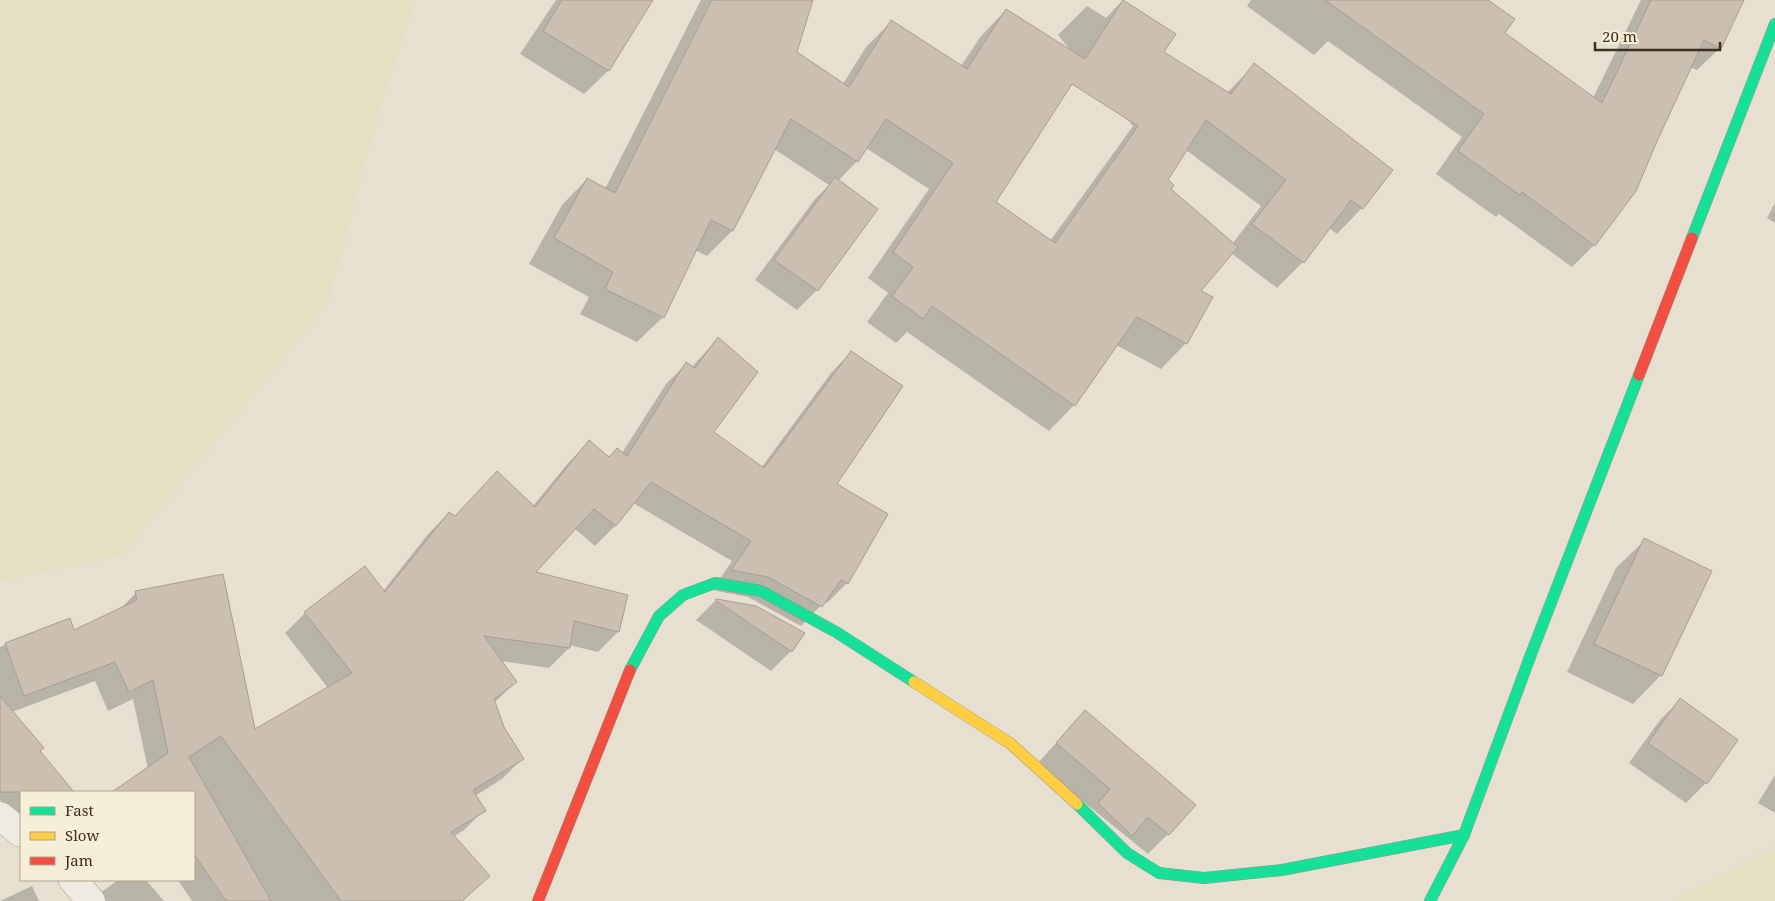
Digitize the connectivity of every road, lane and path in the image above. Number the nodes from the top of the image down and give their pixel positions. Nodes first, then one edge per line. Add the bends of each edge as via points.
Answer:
1 (1775, 24) edge
2 (0, 816) edge
3 (20, 832) edge
4 (1464, 835) junction
5 (74, 881) edge
6 (91, 901) edge
7 (538, 901) edge
8 (1430, 901) edge

1 - 4 street
2 - 3 street
4 - 7 street via 1282,870 1204,878 1159,873 1127,853 1011,744 836,632 761,591 715,583 683,595 659,616 632,666
4 - 8 street
5 - 6 street

